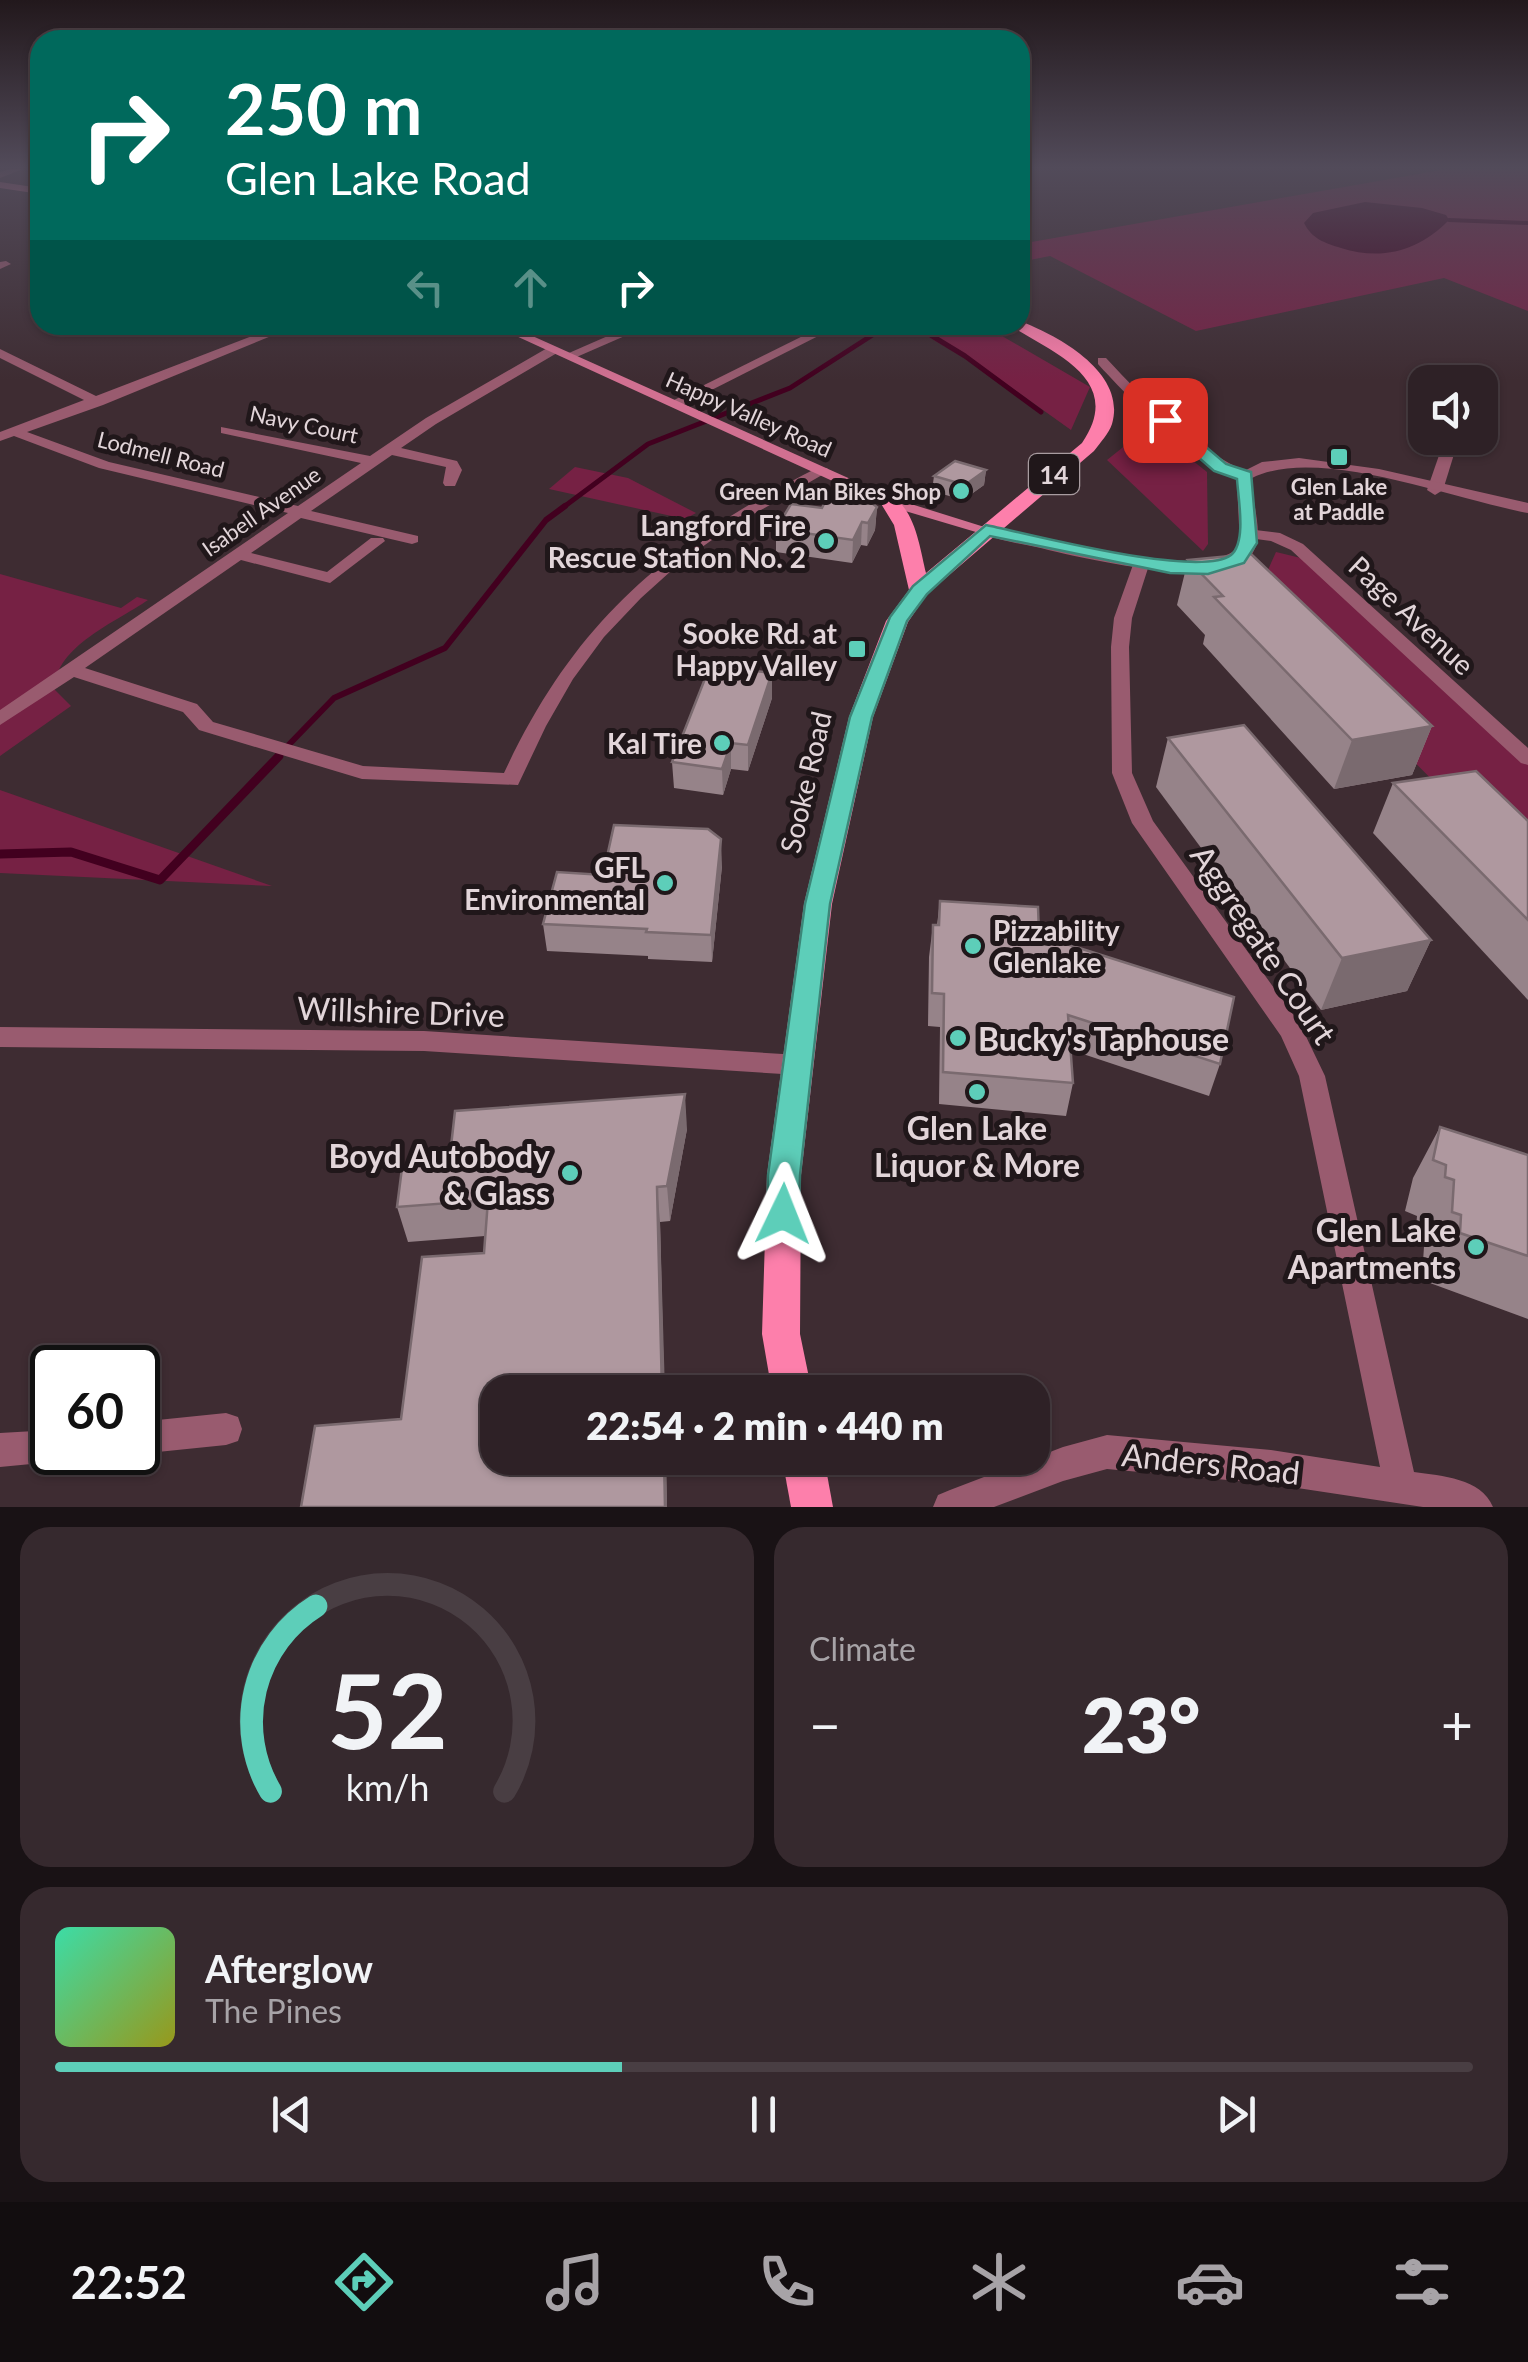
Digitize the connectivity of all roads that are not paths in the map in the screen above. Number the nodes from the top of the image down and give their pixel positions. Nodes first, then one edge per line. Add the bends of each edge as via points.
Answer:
1 (1030, 332) edge
2 (267, 335) edge
3 (520, 335) edge
4 (614, 335) edge
5 (814, 335) edge
6 (0, 353) edge
7 (560, 353) junction
8 (1102, 360) dead end
9 (98, 402) junction
10 (673, 404) junction
11 (226, 430) dead end
12 (8, 434) edge
13 (389, 450) junction
14 (1446, 455) edge
15 (372, 461) junction
16 (822, 471) junction
17 (1246, 476) junction
18 (450, 483) dead end
19 (1435, 490) junction
20 (890, 502) junction
21 (1528, 508) edge
22 (298, 512) junction
23 (986, 530) junction
24 (1247, 534) junction
25 (412, 540) dead end
26 (378, 541) dead end
27 (237, 554) junction
28 (1142, 562) junction
29 (920, 590) junction
30 (72, 670) junction
31 (0, 719) edge
32 (1528, 759) edge
33 (0, 1037) edge
34 (799, 1065) junction
35 (789, 1375) edge
36 (226, 1429) dead end
37 (160, 1436) edge
38 (30, 1448) edge
39 (0, 1450) edge
40 (807, 1475) edge
41 (1401, 1487) junction
42 (812, 1507) edge
43 (950, 1507) edge
44 (1476, 1507) edge

1 - 23 main road, Sooke Road / 14 via 1078,360 1100,384 1103,425 1088,447
2 - 9 street
3 - 7 main road, Happy Valley Road
4 - 7 street, Isabell Avenue
5 - 10 street
6 - 9 street, Lodmell Road
7 - 10 main road, Happy Valley Road
7 - 13 street, Isabell Avenue
8 - 17 street via 1220,467
9 - 12 street
10 - 16 main road, Happy Valley Road
11 - 15 street, Navy Court
12 - 22 street, Lodmell Road via 104,465
13 - 15 street, Isabell Avenue
13 - 18 street via 452,464
14 - 19 street
15 - 22 street, Isabell Avenue
16 - 20 main road, Happy Valley Road
16 - 30 street via 694,542 599,628 533,725 511,780 362,772 206,726 190,708
17 - 19 street via 1273,462 1308,460
17 - 24 street
19 - 21 street
20 - 23 main road, Happy Valley Road
20 - 29 main road via 904,525
22 - 25 street, Lodmell Road
22 - 27 street, Isabell Avenue
23 - 28 street
23 - 29 main road, Sooke Road / 14
24 - 28 street via 1245,552 1218,566
24 - 32 street, Page Avenue via 1298,547
26 - 27 street via 330,578
27 - 30 street, Isabell Avenue
28 - 41 street, Aggregate Court via 1120,633 1124,785 1143,823 1291,1031 1312,1076
29 - 34 main road, Sooke Road / 14 via 897,621 861,717 818,904
30 - 31 street, Isabell Avenue
33 - 34 street, Willshire Drive via 424,1041
34 - 35 main road, Sooke Road / 14 via 783,1194 781,1334
36 - 37 street
38 - 39 street
40 - 42 main road
41 - 43 street, Anders Road via 1107,1452
41 - 44 street, Anders Road via 1455,1495

